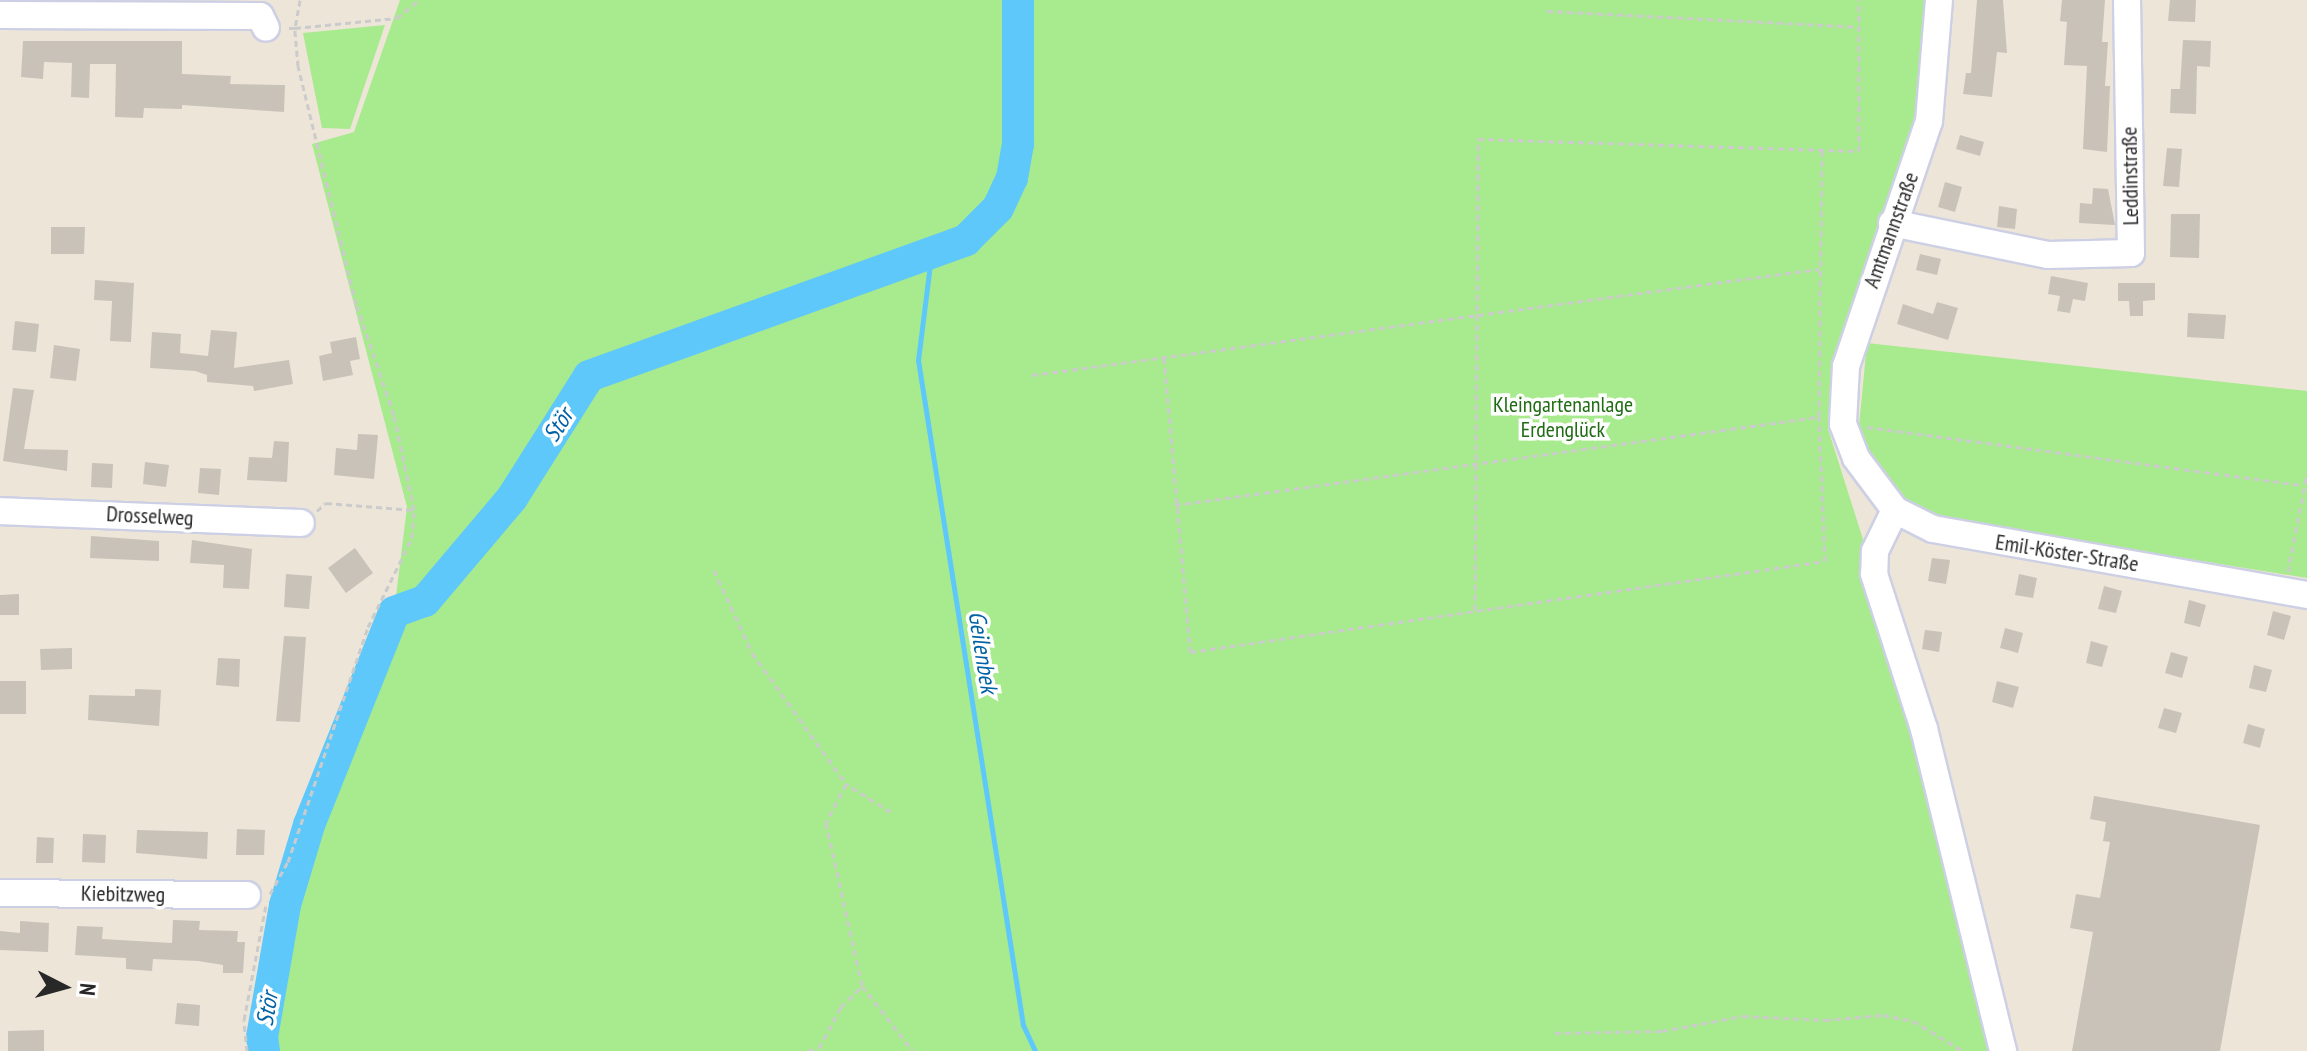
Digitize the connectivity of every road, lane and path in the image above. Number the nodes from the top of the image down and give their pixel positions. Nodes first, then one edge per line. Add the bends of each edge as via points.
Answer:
1 (300, 0) edge
2 (419, 0) edge
3 (1859, 0) edge
4 (1939, 0) edge
5 (2127, 0) edge
6 (1547, 11) dead end
7 (0, 15) edge
8 (1858, 27) junction
9 (266, 28) joint
10 (295, 28) junction
11 (1822, 150) junction
12 (1892, 223) junction
13 (1819, 269) junction
14 (1475, 316) junction
15 (1164, 358) junction
16 (1032, 375) dead end
17 (1831, 420) junction
18 (1856, 458) joint
19 (1473, 464) junction
20 (2307, 473) edge
21 (2302, 485) junction
22 (1175, 505) junction
23 (414, 510) junction
24 (1895, 510) junction
25 (0, 511) edge
26 (301, 523) joint
27 (714, 570) dead end
28 (2296, 593) edge
29 (1475, 610) junction
30 (846, 784) junction
31 (891, 812) dead end
32 (0, 893) edge
33 (247, 895) dead end
34 (862, 986) junction
35 (1555, 1033) dead end
36 (247, 1051) edge
37 (808, 1051) edge
38 (913, 1051) edge
39 (1963, 1051) edge
40 (2003, 1051) edge

1 - 10 path
2 - 10 path via 397,18
3 - 8 path
4 - 12 street, Amtmannstraße via 1929,121
5 - 12 street, Leddinstraße via 2131,253 2048,255
6 - 8 path
7 - 9 street via 260,16
8 - 11 path via 1859,151
9 - 10 path
10 - 23 path via 298,66 356,304 394,415
11 - 13 path
11 - 14 path via 1478,139
12 - 17 street, Amtmannstraße
13 - 14 path
13 - 17 path
14 - 15 path
14 - 19 path
15 - 16 path
15 - 22 path
17 - 18 street, Amtmannstraße
17 - 19 path
17 - 21 path
17 - 29 path via 1825,561
18 - 24 street, Emil-Köster-Straße
19 - 22 path
19 - 29 path
20 - 21 path
21 - 28 path
22 - 29 path via 1190,652
23 - 26 path via 326,503
23 - 36 path via 412,538 368,627 288,862 268,897 244,1020
24 - 28 street, Emil-Köster-Straße via 1933,529
24 - 40 street via 1875,551 1874,574 1924,729
25 - 26 street, Drosselweg
27 - 30 path via 752,653
30 - 31 path
30 - 34 path via 826,823
32 - 33 street, Kiebitzweg
34 - 37 path via 841,1007 819,1048
34 - 38 path
35 - 39 path via 1662,1031 1743,1016 1825,1020 1883,1015 1913,1021

